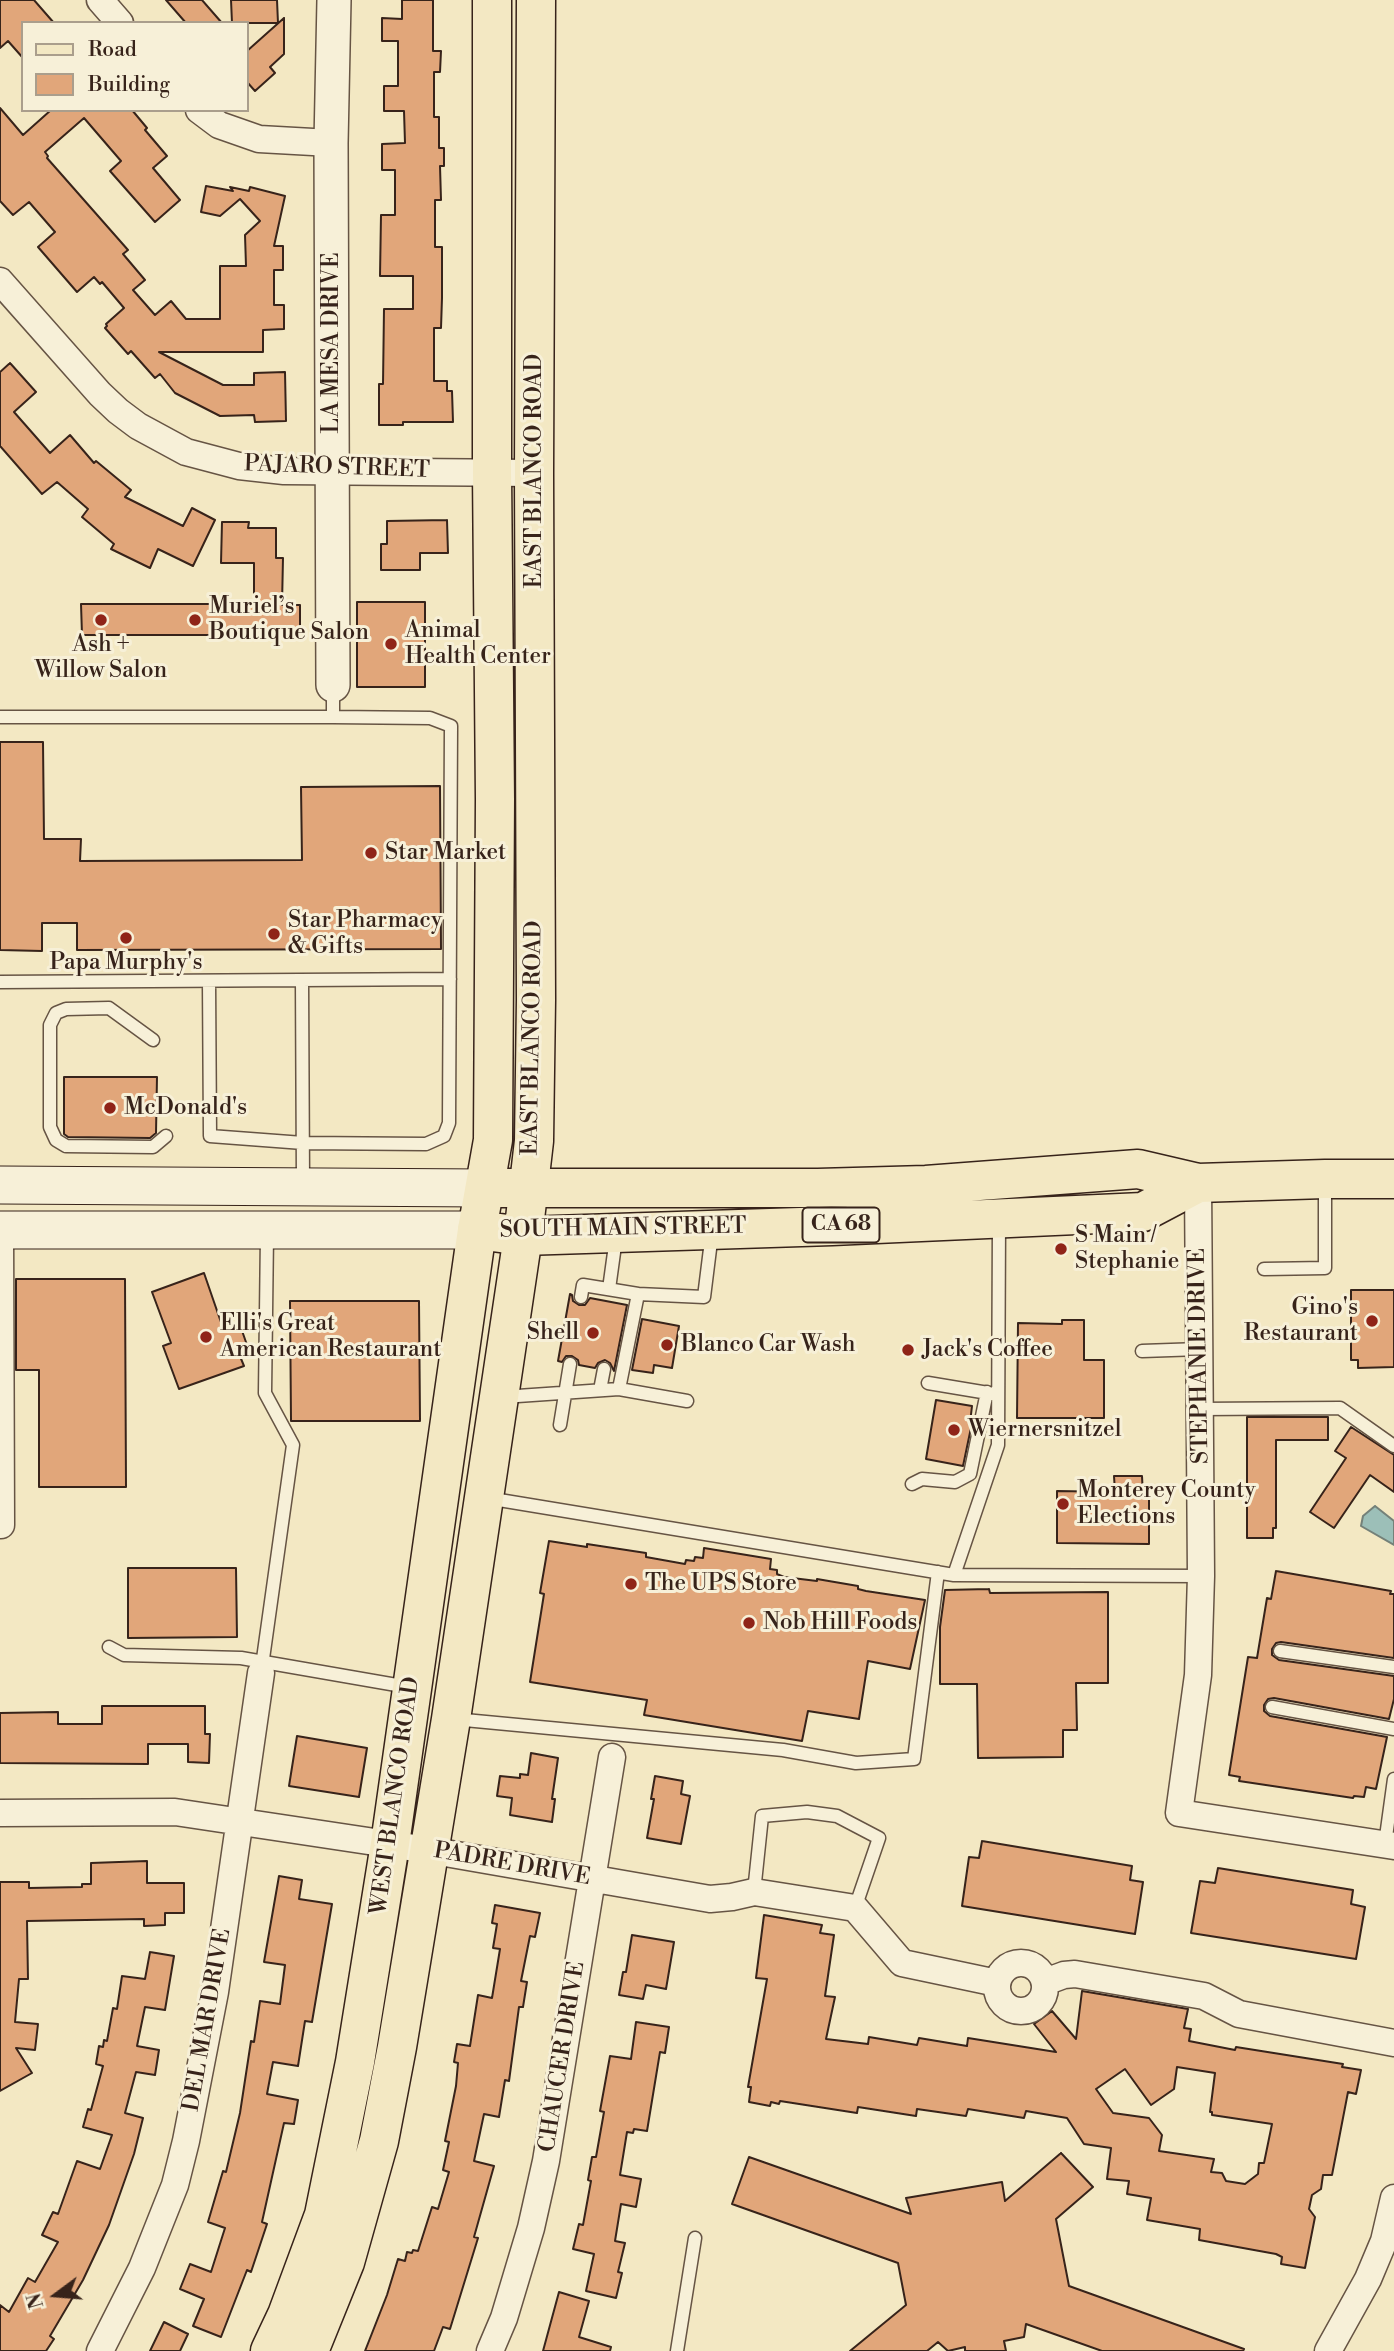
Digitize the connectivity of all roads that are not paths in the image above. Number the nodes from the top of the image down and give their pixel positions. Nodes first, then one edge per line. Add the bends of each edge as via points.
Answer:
1 (100, 0) edge
2 (334, 0) edge
3 (492, 0) edge
4 (536, 0) edge
5 (118, 21) edge
6 (202, 112) edge
7 (331, 143) junction
8 (2, 289) edge
9 (332, 471) junction
10 (492, 472) junction
11 (534, 473) junction
12 (333, 701) junction
13 (0, 717) edge
14 (450, 979) junction
15 (302, 980) junction
16 (209, 981) junction
17 (0, 982) edge
18 (153, 1040) dead end
19 (166, 1136) dead end
20 (303, 1143) junction
21 (1325, 1179) junction
22 (1394, 1179) edge
23 (1198, 1183) junction
24 (0, 1185) edge
25 (484, 1188) junction
26 (528, 1189) junction
27 (303, 1190) junction
28 (999, 1218) junction
29 (712, 1229) junction
30 (0, 1230) edge
31 (267, 1230) junction
32 (477, 1230) junction
33 (617, 1233) junction
34 (523, 1236) junction
35 (1264, 1269) dead end
36 (615, 1294) junction
37 (638, 1294) junction
38 (582, 1297) dead end
39 (1200, 1349) junction
40 (1142, 1350) dead end
41 (570, 1364) dead end
42 (604, 1369) dead end
43 (929, 1383) dead end
44 (619, 1389) junction
45 (600, 1390) junction
46 (565, 1393) junction
47 (993, 1393) junction
48 (500, 1397) junction
49 (687, 1401) dead end
50 (1200, 1409) junction
51 (560, 1424) dead end
52 (1394, 1446) edge
53 (912, 1484) dead end
54 (484, 1498) junction
55 (1, 1525) edge
56 (938, 1572) junction
57 (954, 1575) junction
58 (1201, 1576) junction
59 (109, 1647) dead end
60 (1280, 1650) dead end
61 (262, 1667) junction
62 (1394, 1667) edge
63 (412, 1687) junction
64 (1272, 1707) dead end
65 (451, 1718) junction
66 (1394, 1728) edge
67 (612, 1757) dead end
68 (1394, 1779) edge
69 (0, 1813) edge
70 (240, 1821) junction
71 (390, 1844) junction
72 (1389, 1845) edge
73 (428, 1850) junction
74 (592, 1879) junction
75 (754, 1892) junction
76 (855, 1908) junction
77 (1045, 1982) junction
78 (997, 1983) junction
79 (1394, 2043) edge
80 (1394, 2198) edge
81 (695, 2238) dead end
82 (100, 2351) edge
83 (270, 2351) edge
84 (309, 2351) edge
85 (490, 2351) edge
86 (677, 2351) edge
87 (1328, 2351) edge

1 - 5 street
2 - 7 street, LA MESA DRIVE
3 - 10 main road, EAST BLANCO ROAD
4 - 11 main road, EAST BLANCO ROAD
6 - 7 street via 219,125 259,139
7 - 9 street, LA MESA DRIVE
8 - 9 street, PAJARO STREET via 100,394 163,441 239,466
9 - 10 street, PAJARO STREET
9 - 12 street, LA MESA DRIVE
10 - 11 street, PAJARO STREET
10 - 25 main road, EAST BLANCO ROAD via 493,1140
11 - 26 main road, EAST BLANCO ROAD via 536,1000 534,1137
12 - 13 lane
12 - 14 lane via 451,726
14 - 15 lane
14 - 20 lane via 449,1123 444,1136 426,1144
15 - 16 lane
15 - 20 lane
16 - 17 lane
16 - 20 lane via 210,1136
18 - 19 lane via 109,1008 56,1013 50,1025 50,1127 56,1140 66,1146 153,1147
20 - 27 lane
21 - 22 main road, SOUTH MAIN STREET / CA 68
21 - 23 main road, SOUTH MAIN STREET / CA 68
21 - 35 lane via 1325,1268
23 - 26 main road, SOUTH MAIN STREET via 1138,1169 926,1185
23 - 28 main road, SOUTH MAIN STREET / CA 68 via 1143,1212
23 - 39 street, STEPHANIE DRIVE
24 - 27 main road, SOUTH MAIN STREET
25 - 26 main road, SOUTH MAIN STREET
25 - 27 main road, SOUTH MAIN STREET
25 - 32 main road, EAST BLANCO ROAD
26 - 34 main road, EAST BLANCO ROAD
28 - 29 main road, SOUTH MAIN STREET / CA 68
28 - 47 lane
29 - 33 main road, SOUTH MAIN STREET / CA 68
29 - 37 lane via 704,1297
30 - 31 main road, SOUTH MAIN STREET / CA 68
30 - 55 street
31 - 32 main road, SOUTH MAIN STREET / CA 68
31 - 61 lane via 265,1393 293,1444
32 - 34 main road, SOUTH MAIN STREET / CA 68
32 - 63 main road, WEST BLANCO ROAD
33 - 34 main road, SOUTH MAIN STREET / CA 68
33 - 36 lane
34 - 48 main road, WEST BLANCO ROAD
36 - 37 lane
36 - 38 lane via 583,1285
37 - 44 lane
39 - 40 lane
39 - 50 street, STEPHANIE DRIVE
41 - 46 lane
42 - 45 lane
43 - 47 lane
44 - 45 lane
44 - 49 lane
45 - 46 lane
46 - 48 lane
46 - 51 lane
47 - 53 lane via 970,1474 955,1482 922,1479
47 - 57 lane via 998,1445
48 - 54 main road, WEST BLANCO ROAD
50 - 52 lane via 1340,1408
50 - 58 street, STEPHANIE DRIVE
54 - 56 lane
54 - 65 main road, WEST BLANCO ROAD
56 - 57 lane
56 - 65 lane via 914,1759 856,1762 783,1750
57 - 58 lane
58 - 72 street, STEPHANIE DRIVE via 1198,1675 1179,1813
59 - 61 lane via 124,1655 241,1658
60 - 62 lane
61 - 63 lane
61 - 70 street, DEL MAR DRIVE
63 - 71 main road, WEST BLANCO ROAD
64 - 66 lane
65 - 73 main road, WEST BLANCO ROAD
67 - 74 street, CHAUCER DRIVE
68 - 72 lane
69 - 70 street, PADRE DRIVE via 174,1812
70 - 71 street, PADRE DRIVE
70 - 82 street, DEL MAR DRIVE via 203,2059 175,2185 142,2269
71 - 73 street, PADRE DRIVE
71 - 83 main road, WEST BLANCO ROAD via 355,2062 324,2215
73 - 74 street, PADRE DRIVE
73 - 84 main road, WEST BLANCO ROAD via 376,2153 345,2262
74 - 75 street, PADRE DRIVE via 710,1899
74 - 85 street, CHAUCER DRIVE via 546,2161 531,2228
75 - 76 street, PADRE DRIVE
75 - 76 lane via 762,1816 807,1812 837,1816 879,1838
76 - 78 street via 902,1963
77 - 78 street via 1036,1968 1020,1962 1005,1968
77 - 78 street via 1039,2004 1025,2011 1004,2004
77 - 79 street via 1075,1974 1204,1996 1239,2014
80 - 87 street via 1384,2241 1368,2279
81 - 86 lane

